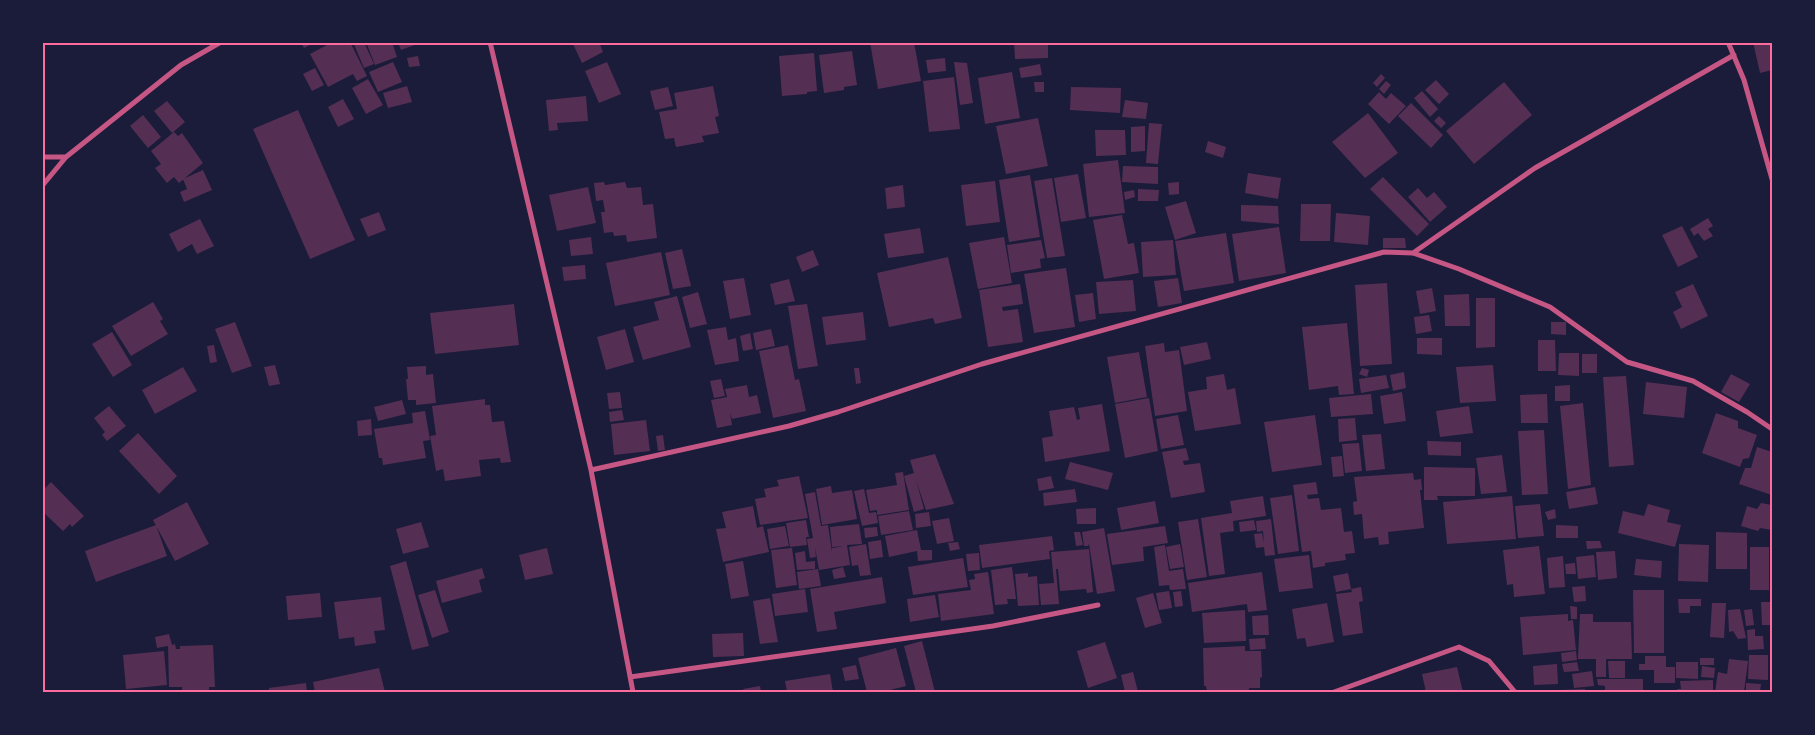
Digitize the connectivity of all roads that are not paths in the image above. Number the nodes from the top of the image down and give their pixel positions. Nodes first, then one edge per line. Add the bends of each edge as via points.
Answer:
1 (221, 42) edge
2 (490, 42) edge
3 (1728, 42) edge
4 (1734, 55) junction
5 (42, 157) edge
6 (66, 157) junction
7 (1772, 179) edge
8 (42, 186) edge
9 (1413, 253) junction
10 (1772, 429) edge
11 (590, 470) junction
12 (1098, 605) dead end
13 (630, 677) junction
14 (634, 692) edge
15 (1334, 692) edge
16 (1515, 692) edge

1 - 6 street via 181,64
2 - 11 street
3 - 4 street
4 - 7 street
4 - 9 street via 1534,168
5 - 6 street
6 - 8 street
9 - 10 street via 1550,307 1627,362 1693,381
9 - 11 street via 1384,252 982,364 789,426
11 - 13 street
12 - 13 street via 993,626
13 - 14 street
15 - 16 street via 1459,647 1489,661

